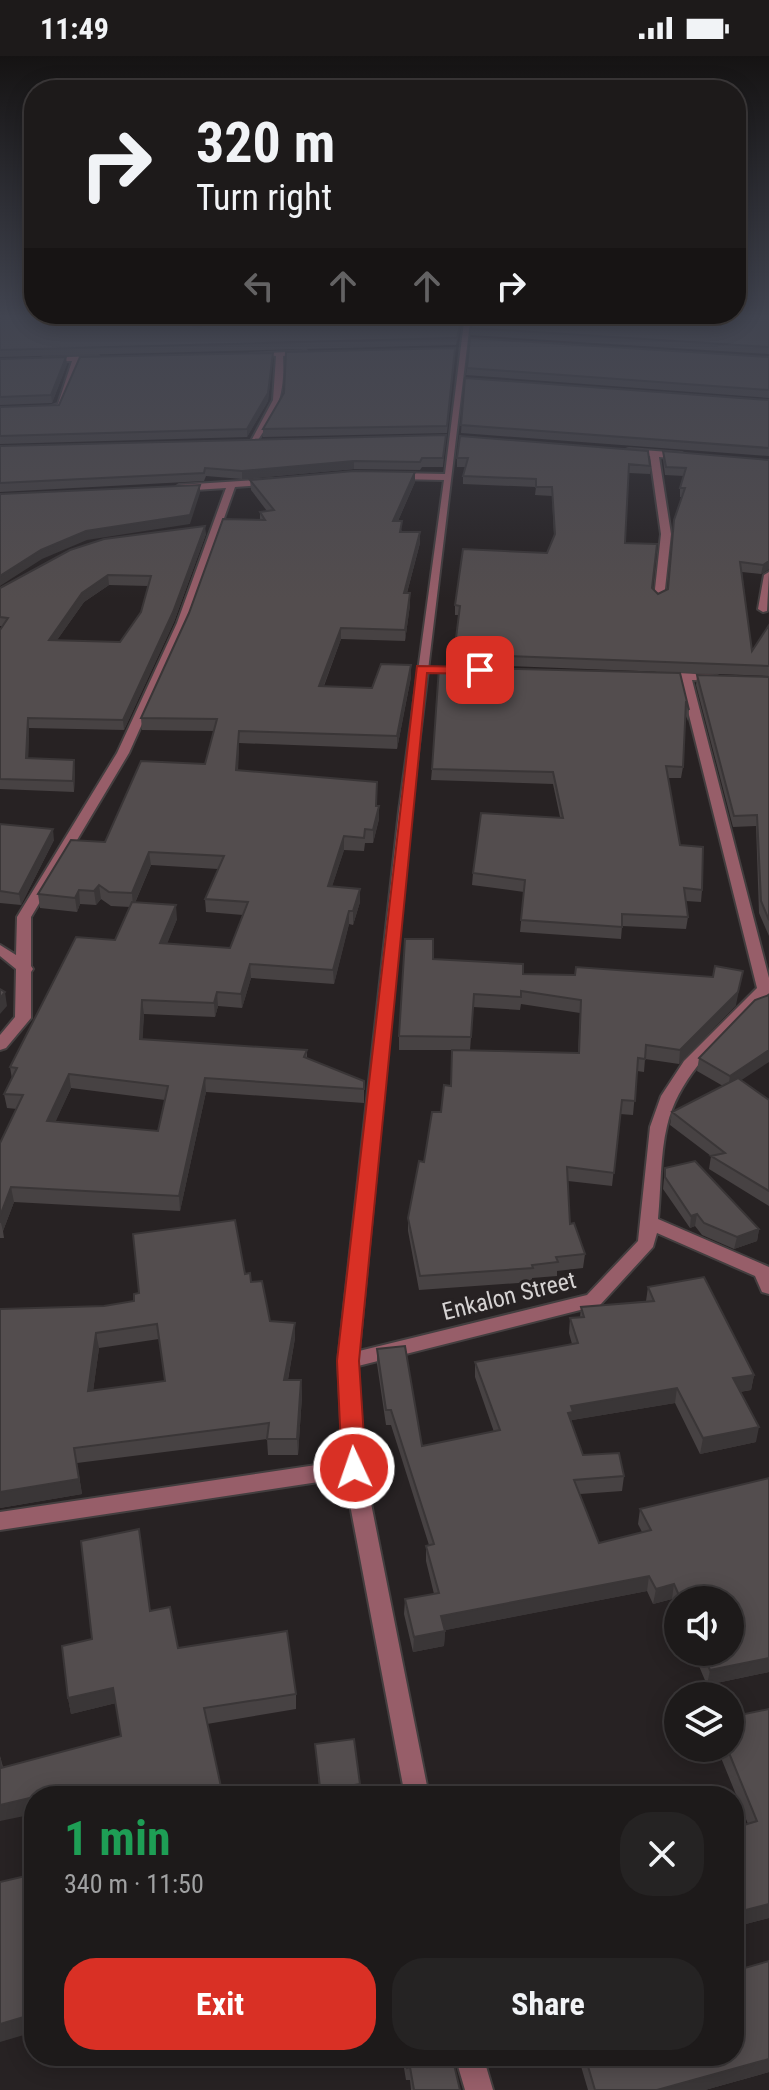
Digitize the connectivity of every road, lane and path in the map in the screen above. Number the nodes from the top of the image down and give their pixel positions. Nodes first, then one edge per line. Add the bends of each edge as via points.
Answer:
1 (274, 409) edge
2 (459, 409) edge
3 (268, 440) edge
4 (237, 441) edge
5 (253, 441) junction
6 (624, 452) edge
7 (654, 454) junction
8 (697, 457) edge
9 (385, 475) edge
10 (449, 477) junction
11 (291, 480) edge
12 (231, 486) junction
13 (163, 489) edge
14 (213, 528) junction
15 (198, 529) edge
16 (769, 575) edge
17 (659, 598) edge
18 (763, 609) dead end
19 (638, 675) edge
20 (685, 676) junction
21 (732, 679) edge
22 (0, 949) edge
23 (26, 969) junction
24 (766, 986) edge
25 (0, 1045) edge
26 (648, 1222) junction
27 (767, 1277) edge
28 (348, 1361) junction
29 (354, 1468) junction
30 (0, 1521) edge
31 (415, 1786) edge
32 (472, 2066) edge
33 (479, 2090) edge

1 - 5 street
2 - 10 street
3 - 5 street
4 - 5 street
6 - 7 street
7 - 8 street
7 - 17 street via 666,534
9 - 10 street
10 - 28 street
11 - 12 street
12 - 13 street
12 - 14 street
14 - 15 street
14 - 23 street via 182,623 123,753 24,917
16 - 18 street
19 - 20 street
20 - 21 street
20 - 24 street
22 - 23 street
23 - 25 street via 23,1018
24 - 26 street, Enkalon Street via 690,1064 669,1096 658,1127
26 - 27 street
26 - 28 street, Enkalon Street via 647,1243 593,1300
28 - 29 street
29 - 30 street
29 - 31 street
32 - 33 street

